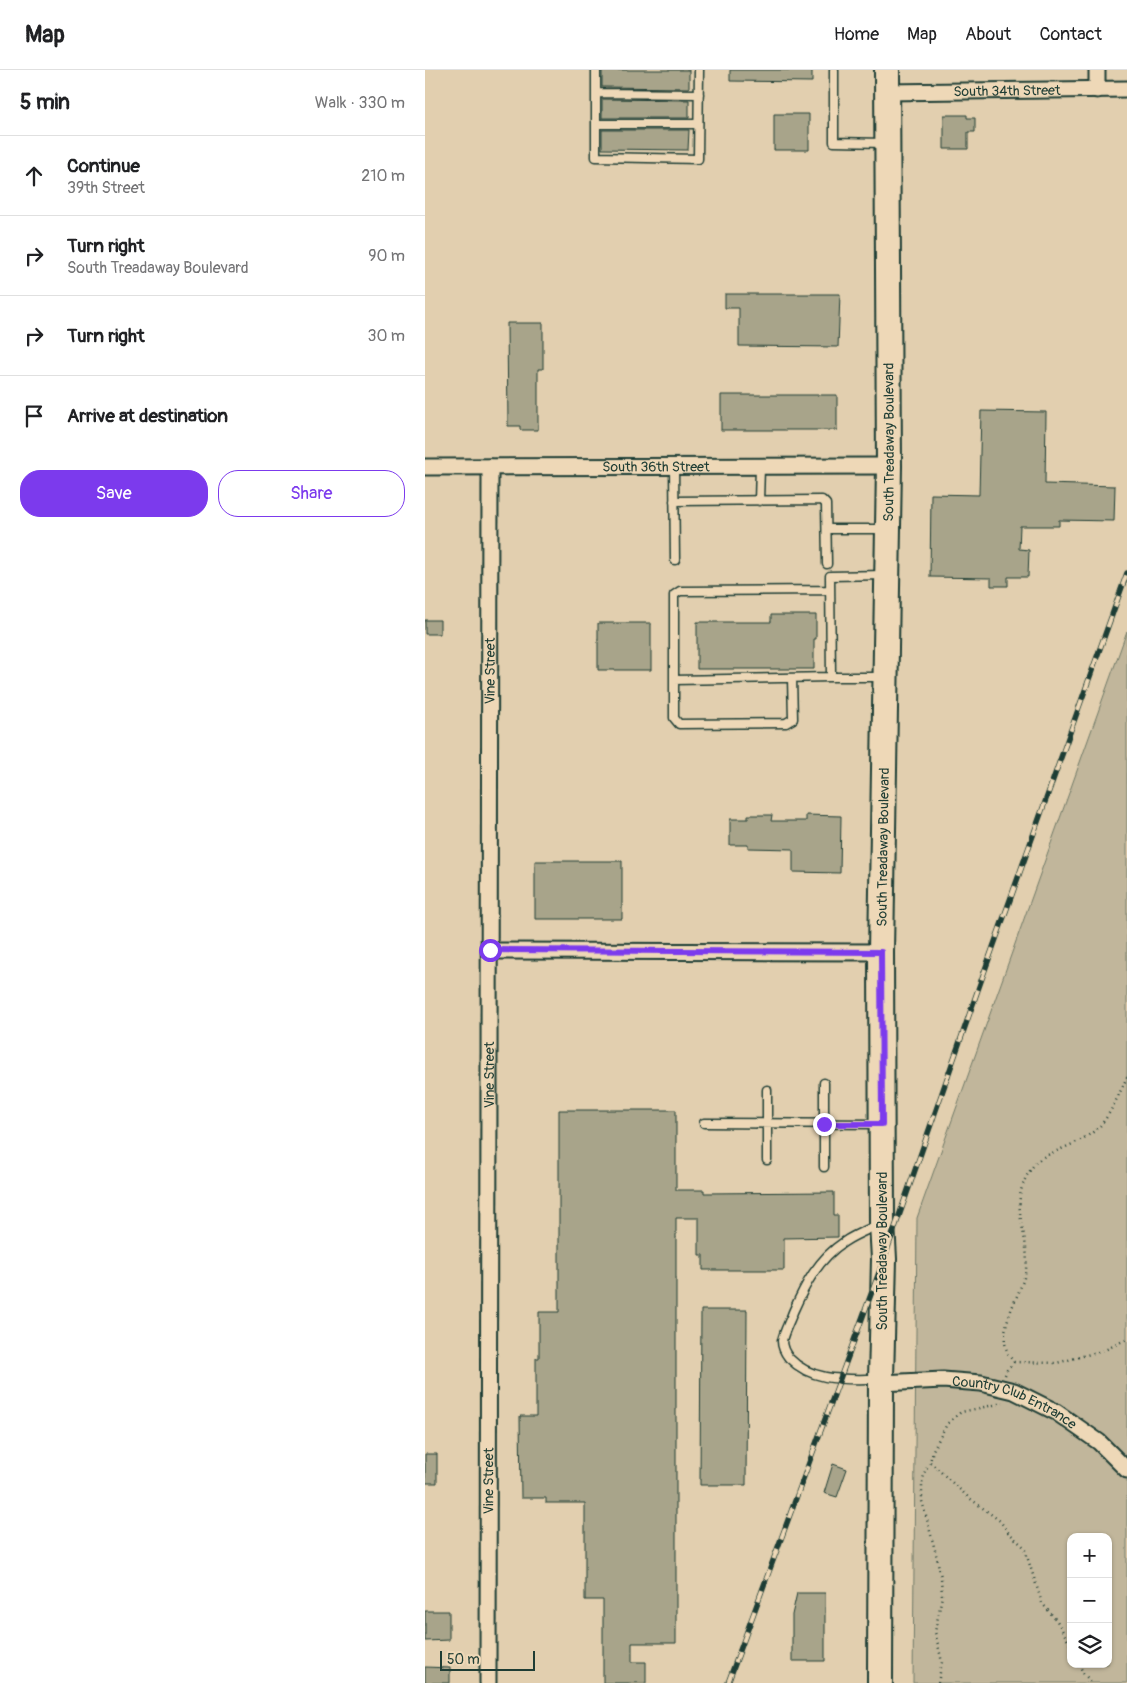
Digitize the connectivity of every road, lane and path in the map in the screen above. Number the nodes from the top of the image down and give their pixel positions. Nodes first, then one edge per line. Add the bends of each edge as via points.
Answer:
1 (597, 70) edge
2 (699, 70) edge
3 (834, 70) edge
4 (1097, 70) edge
5 (887, 81) edge
6 (1127, 89) edge
7 (1097, 90) junction
8 (596, 93) junction
9 (699, 94) junction
10 (596, 124) junction
11 (698, 124) junction
12 (887, 143) junction
13 (889, 466) junction
14 (425, 467) edge
15 (490, 467) junction
16 (674, 467) junction
17 (760, 467) junction
18 (674, 501) junction
19 (759, 501) junction
20 (827, 529) junction
21 (887, 529) junction
22 (675, 560) dead end
23 (827, 564) dead end
24 (887, 575) junction
25 (830, 590) junction
26 (831, 677) junction
27 (885, 677) junction
28 (791, 678) junction
29 (674, 680) junction
30 (490, 950) junction
31 (881, 952) junction
32 (1127, 1077) edge
33 (824, 1083) dead end
34 (767, 1090) dead end
35 (705, 1123) dead end
36 (767, 1123) junction
37 (824, 1124) junction
38 (882, 1124) junction
39 (767, 1160) dead end
40 (824, 1167) dead end
41 (882, 1223) junction
42 (1127, 1339) edge
43 (1014, 1362) junction
44 (1004, 1380) dead end
45 (881, 1381) junction
46 (1007, 1400) dead end
47 (930, 1462) junction
48 (1127, 1470) edge
49 (1067, 1639) edge
50 (1081, 1668) edge
51 (488, 1683) edge
52 (880, 1683) edge
53 (938, 1683) edge
54 (1092, 1683) edge

1 - 8 lane
2 - 9 lane
3 - 12 lane via 834,142
4 - 7 street
5 - 7 street, South 34th Street
5 - 12 main road, South Treadaway Boulevard
6 - 7 street, South 34th Street
8 - 9 lane
8 - 10 lane
9 - 11 lane
10 - 11 lane
10 - 11 lane via 596,157 698,159
12 - 13 main road, South Treadaway Boulevard
13 - 17 street, South 36th Street
13 - 21 main road, South Treadaway Boulevard
14 - 15 street, South 36th Street
15 - 16 street, South 36th Street
15 - 30 street, Vine Street
16 - 17 street, South 36th Street
16 - 18 lane
17 - 19 lane
18 - 19 lane
18 - 22 lane
19 - 20 lane via 822,500 826,504
20 - 21 lane
20 - 23 lane
21 - 24 main road, South Treadaway Boulevard
24 - 25 lane via 830,576
24 - 27 main road, South Treadaway Boulevard
25 - 26 lane
25 - 29 lane via 679,592 674,596
26 - 27 lane
26 - 28 lane
27 - 31 main road, South Treadaway Boulevard
28 - 29 lane
28 - 29 lane via 793,719 786,723 679,724 674,718
30 - 31 street
30 - 51 street, Vine Street
31 - 38 main road, South Treadaway Boulevard
32 - 43 path via 1099,1127 1038,1160 1028,1174 1019,1201 1026,1270 1004,1338
33 - 37 lane
34 - 36 lane
35 - 36 lane
36 - 37 lane
36 - 39 lane
37 - 38 lane
37 - 40 lane
38 - 41 main road, South Treadaway Boulevard
41 - 45 main road, South Treadaway Boulevard
41 - 45 lane via 845,1241 814,1271 799,1297 783,1341 789,1357 806,1372 839,1380
42 - 43 path via 1105,1350 1057,1363
43 - 44 path
45 - 48 street, Country Club Entrance via 943,1380 981,1383 1014,1391 1056,1412 1099,1442
45 - 52 main road, South Treadaway Boulevard
46 - 47 path via 961,1412 947,1424
47 - 49 path via 968,1497 1001,1521 1024,1547 1042,1603
47 - 53 path via 922,1483 922,1501 941,1577 942,1596 935,1632 942,1662
50 - 54 path

